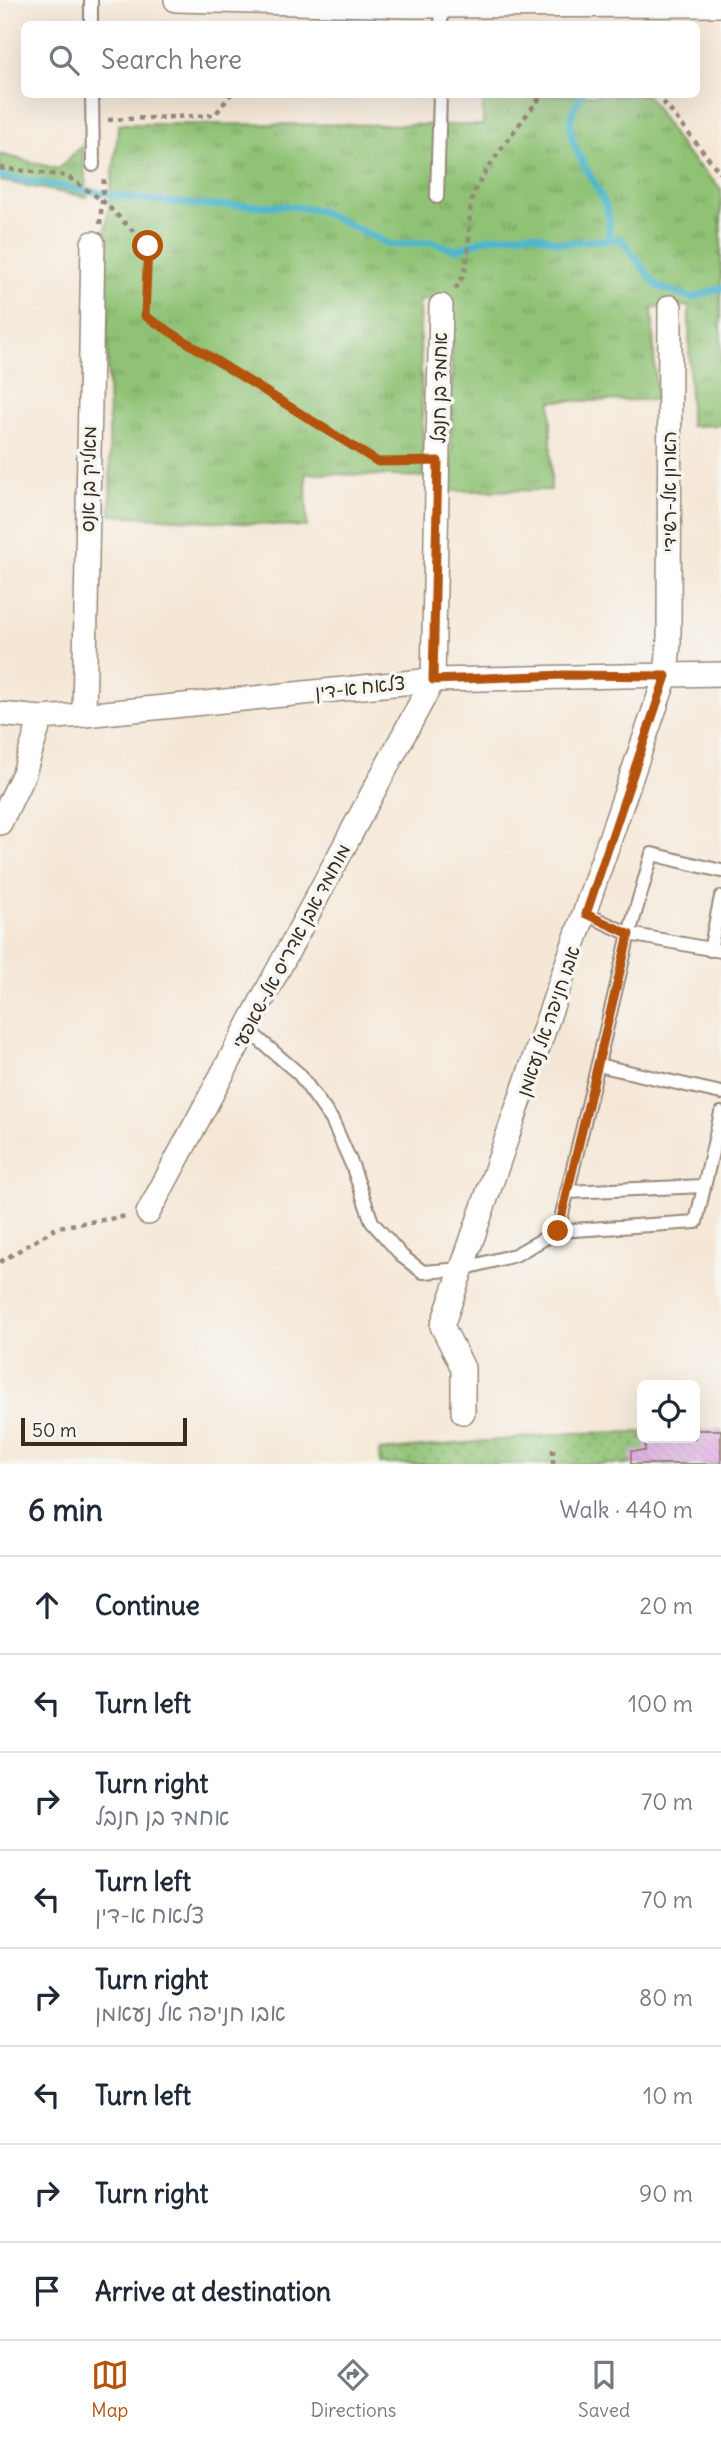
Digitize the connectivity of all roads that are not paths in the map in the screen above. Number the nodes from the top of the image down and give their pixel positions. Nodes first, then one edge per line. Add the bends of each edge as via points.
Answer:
1 (91, 0) edge
2 (176, 0) edge
3 (721, 5) edge
4 (442, 15) edge
5 (91, 21) edge
6 (92, 98) edge
7 (440, 98) edge
8 (99, 167) road end
9 (437, 197) dead end
10 (93, 243) road end
11 (441, 306) road end
12 (670, 307) dead end
13 (721, 674) edge
14 (666, 676) junction
15 (433, 680) junction
16 (0, 714) edge
17 (84, 715) junction
18 (41, 718) junction
19 (0, 823) edge
20 (721, 870) edge
21 (721, 897) edge
22 (586, 914) junction
23 (629, 934) junction
24 (716, 950) edge
25 (247, 1029) junction
26 (598, 1065) junction
27 (721, 1093) edge
28 (721, 1113) edge
29 (704, 1186) junction
30 (567, 1192) junction
31 (148, 1213) road end
32 (558, 1231) junction
33 (462, 1269) junction
34 (463, 1412) dead end

1 - 5 lane
2 - 4 street
3 - 4 street
6 - 8 lane
7 - 9 lane
10 - 17 street, מאליק בן אנס
11 - 15 street, אחמד בן חנבל
12 - 14 street, הארון אל-רשידי
13 - 14 street, צלאח א-דין
14 - 15 street, צלאח א-דין
14 - 22 street, אבו חניפה אל נעאמן
15 - 17 street, צלאח א-דין
15 - 25 street, מוחמד אבן אדריס אל-שאפעי
16 - 18 street, צלאח א-דין
17 - 18 street, צלאח א-דין
18 - 19 street via 24,773
20 - 23 lane via 652,854
21 - 24 lane
22 - 23 lane
22 - 33 street, אבו חניפה אל נעאמן
23 - 24 lane
23 - 26 lane
25 - 31 street, מוחמד אבן אדריס אל-שאפעי
25 - 33 lane via 299,1074 332,1120 372,1223 402,1257 424,1272
26 - 27 lane
26 - 30 lane
28 - 29 lane
29 - 30 lane
29 - 32 lane via 696,1223
30 - 32 lane
32 - 33 lane via 515,1255
33 - 34 street, אבו חניפה אל נעאמן via 442,1325 463,1368

